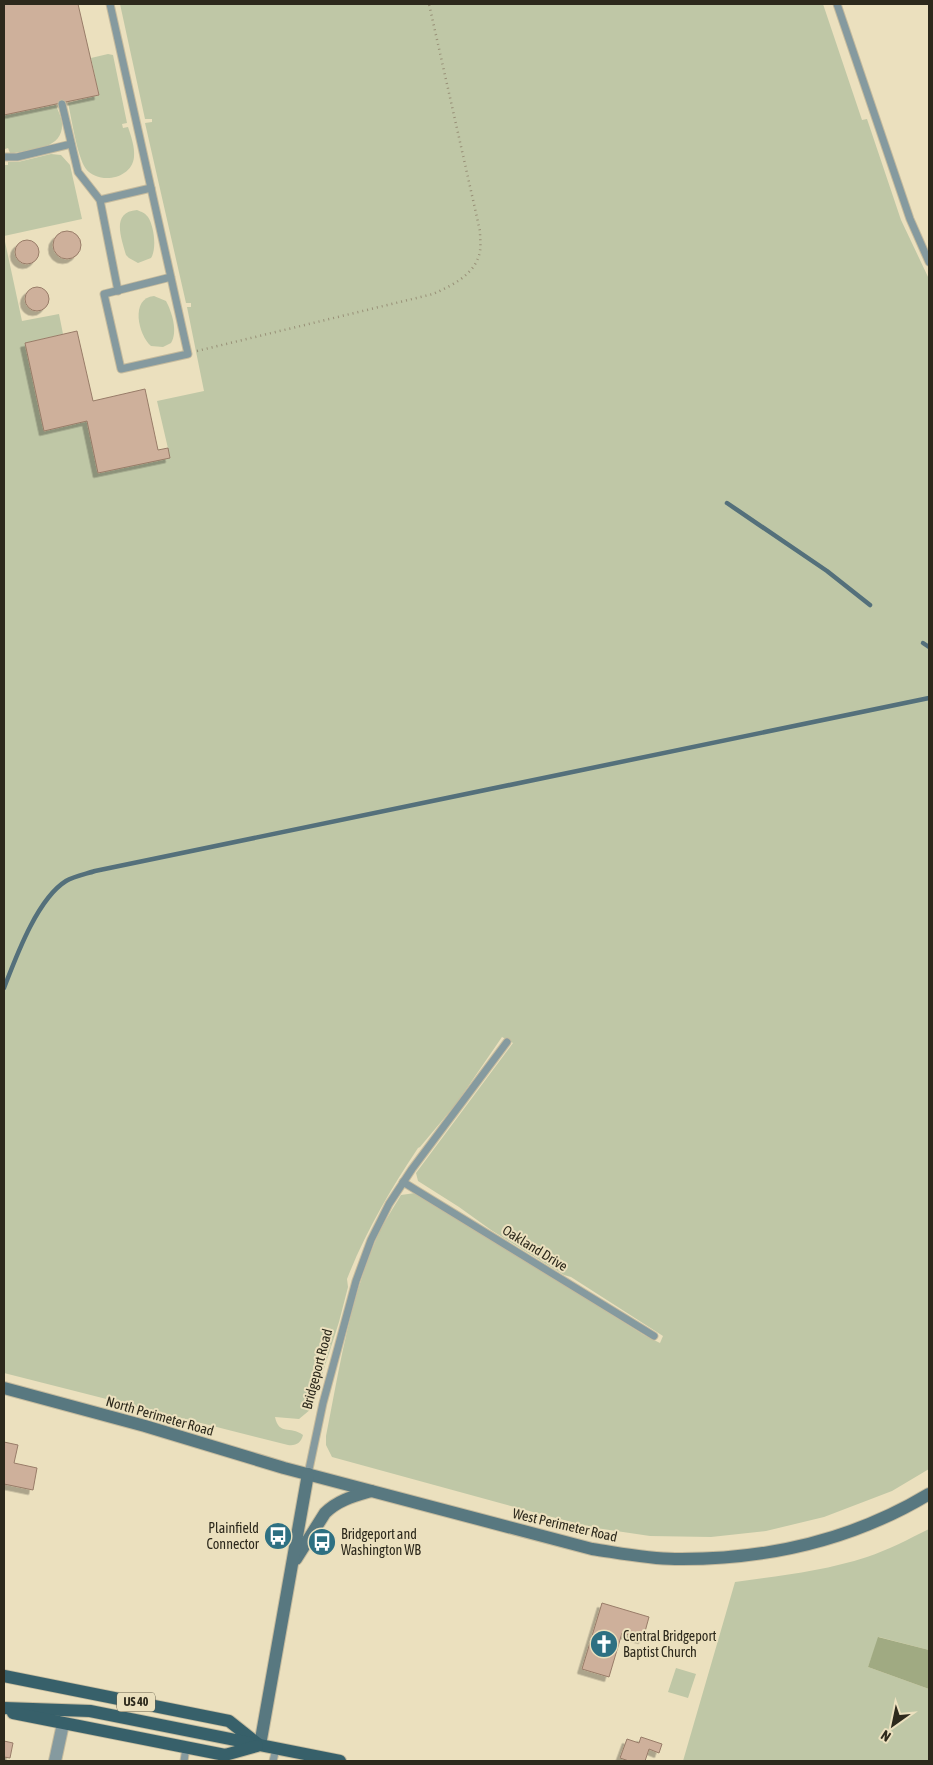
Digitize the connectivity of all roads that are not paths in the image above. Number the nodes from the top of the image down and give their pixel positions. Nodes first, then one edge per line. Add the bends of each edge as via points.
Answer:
1 (110, 4) edge
2 (837, 4) edge
3 (62, 104) dead end
4 (71, 144) junction
5 (4, 158) edge
6 (151, 188) junction
7 (100, 200) junction
8 (929, 262) edge
9 (171, 278) junction
10 (118, 291) junction
11 (196, 351) road end
12 (188, 354) junction
13 (507, 1042) dead end
14 (403, 1182) junction
15 (654, 1336) dead end
16 (4, 1388) edge
17 (308, 1474) junction
18 (371, 1490) junction
19 (929, 1494) edge
20 (292, 1565) junction
21 (4, 1676) edge
22 (4, 1710) edge
23 (63, 1724) junction
24 (260, 1745) junction
25 (186, 1748) junction
26 (275, 1755) edge
27 (316, 1759) edge
28 (54, 1761) edge
29 (184, 1761) edge
30 (340, 1761) edge

1 - 6 lane
2 - 8 lane via 900,194
3 - 4 lane
4 - 5 lane
4 - 7 lane via 78,172
6 - 7 lane
6 - 9 lane
7 - 10 lane
9 - 10 lane
9 - 12 lane
10 - 12 lane via 104,294 121,369
11 - 12 lane
13 - 14 lane, Bridgeport Road
14 - 15 lane, Oakland Drive
14 - 17 lane, Bridgeport Road via 381,1219 360,1269 323,1403
16 - 17 street, North Perimeter Road
17 - 18 street, West Perimeter Road
17 - 20 street, Bridgeport Road
18 - 19 street, West Perimeter Road via 592,1549 674,1560 762,1554 805,1546 879,1520
18 - 20 street via 342,1500 330,1508
20 - 24 street, Bridgeport Road
21 - 24 main road, US 40 via 229,1721
22 - 23 main road, US 40
22 - 24 main road via 90,1711
23 - 25 main road, US 40
23 - 28 street
24 - 25 main road, US 40 via 225,1755
24 - 26 main road, US 40
25 - 29 lane
26 - 27 main road, US 40
27 - 30 main road, US 40

